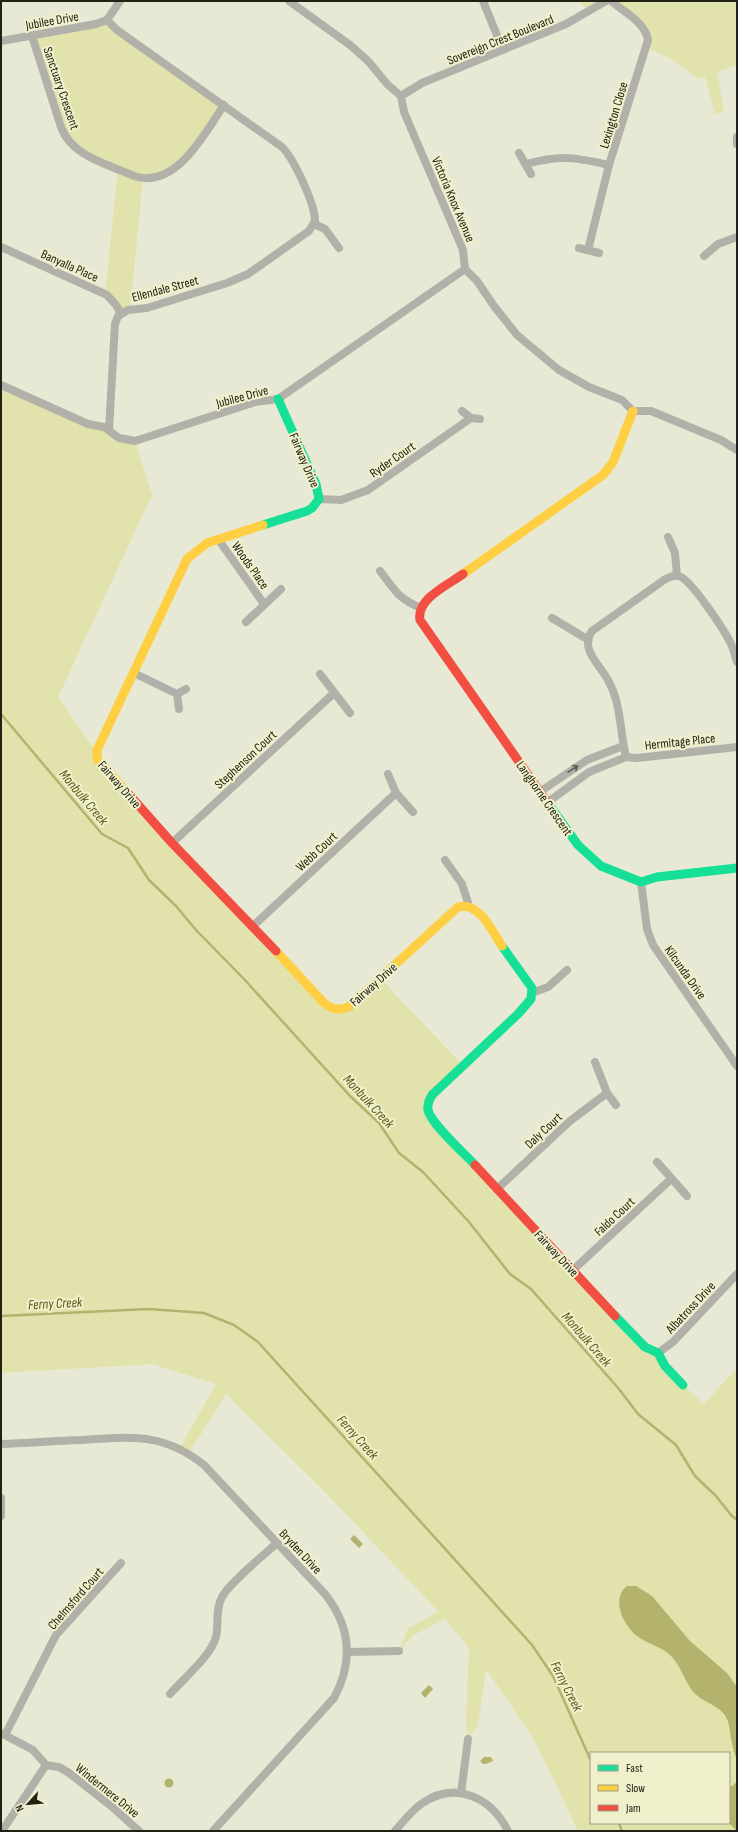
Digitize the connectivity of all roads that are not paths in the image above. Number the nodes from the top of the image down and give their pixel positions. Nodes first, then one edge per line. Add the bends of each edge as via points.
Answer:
1 (120, 1) edge
2 (289, 1) edge
3 (482, 1) edge
4 (606, 1) edge
5 (611, 1) edge
6 (106, 20) junction
7 (32, 36) junction
8 (1, 41) edge
9 (503, 50) junction
10 (401, 96) junction
11 (224, 105) junction
12 (737, 137) edge
13 (737, 144) edge
14 (519, 153) dead end
15 (526, 164) junction
16 (609, 165) junction
17 (531, 174) dead end
18 (314, 224) junction
19 (737, 237) edge
20 (1, 247) edge
21 (339, 248) dead end
22 (579, 248) dead end
23 (588, 250) junction
24 (599, 253) dead end
25 (704, 256) dead end
26 (465, 269) junction
27 (121, 314) junction
28 (1, 385) edge
29 (278, 399) junction
30 (462, 411) dead end
31 (632, 411) junction
32 (471, 418) junction
33 (480, 420) dead end
34 (109, 430) junction
35 (737, 450) edge
36 (319, 499) junction
37 (668, 537) dead end
38 (218, 539) junction
39 (380, 571) dead end
40 (677, 576) junction
41 (281, 589) dead end
42 (264, 604) junction
43 (421, 608) junction
44 (552, 618) dead end
45 (246, 622) dead end
46 (588, 639) junction
47 (737, 662) edge
48 (134, 672) junction
49 (320, 674) dead end
50 (186, 689) dead end
51 (334, 693) junction
52 (177, 694) junction
53 (180, 709) dead end
54 (350, 713) dead end
55 (623, 746) junction
56 (737, 747) edge
57 (626, 757) junction
58 (388, 774) dead end
59 (541, 791) junction
60 (396, 793) junction
61 (548, 802) junction
62 (413, 812) dead end
63 (172, 843) junction
64 (445, 860) dead end
65 (737, 868) edge
66 (641, 882) junction
67 (469, 906) junction
68 (253, 926) junction
69 (567, 970) dead end
70 (532, 993) junction
71 (595, 1062) dead end
72 (737, 1066) edge
73 (607, 1093) junction
74 (616, 1104) dead end
75 (657, 1162) dead end
76 (671, 1179) junction
77 (497, 1189) junction
78 (687, 1196) dead end
79 (573, 1270) junction
80 (737, 1274) edge
81 (658, 1353) junction
82 (683, 1385) dead end
83 (1, 1444) edge
84 (1, 1498) edge
85 (1, 1516) edge
86 (277, 1543) junction
87 (121, 1563) dead end
88 (399, 1651) dead end
89 (348, 1652) junction
90 (170, 1694) dead end
91 (3, 1734) edge
92 (468, 1739) dead end
93 (46, 1764) junction
94 (461, 1793) junction
95 (2, 1831) edge
96 (139, 1831) edge
97 (213, 1831) edge
98 (395, 1831) edge
99 (508, 1831) edge

1 - 6 street
2 - 10 street via 350,45
3 - 9 street
4 - 9 street, Sovereign Crest Boulevard via 566,24
5 - 16 street, Lexington Close via 643,27 648,40
6 - 7 street, Jubilee Drive
6 - 11 street
7 - 8 street, Jubilee Drive
7 - 11 street, Sanctuary Crescent via 68,142 80,152 134,176 155,177 179,166
9 - 10 street, Sovereign Crest Boulevard via 419,85
10 - 26 street, Victoria Knox Avenue via 404,112 463,250
11 - 18 street via 278,143 289,155 312,205
12 - 13 street
14 - 15 street
15 - 16 street via 565,157
15 - 17 street
16 - 23 street, Lexington Close
18 - 21 street via 325,229
18 - 27 street, Ellendale Street via 309,231 240,277 154,306 128,310
19 - 25 street via 718,244
20 - 27 street, Banyalla Place via 107,295
22 - 23 street
23 - 24 street
26 - 29 street, Jubilee Drive
26 - 31 street via 527,344 560,370 589,387 622,400
27 - 34 street, Ellendale Street via 115,324
28 - 34 street, Jubilee Drive via 88,424
29 - 34 street, Jubilee Drive via 255,402 134,441 119,438
29 - 36 street, Fairway Drive via 316,484
30 - 32 street
31 - 35 street via 651,412 721,440
31 - 43 street via 613,462 603,475 429,598
32 - 33 street
32 - 36 street, Ryder Court via 368,490 341,500
36 - 38 street, Fairway Drive via 307,511
37 - 40 street via 675,553
38 - 42 street, Woods Place
38 - 48 street, Fairway Drive via 202,546 187,559
39 - 43 street via 399,597
40 - 46 street via 664,580 596,628
40 - 47 street via 691,585 716,620 731,644
41 - 42 street, Woods Place
42 - 45 street, Woods Place
43 - 59 street, Langhorne Crescent via 422,624
44 - 46 street
46 - 55 street via 589,652 615,696
48 - 52 street
48 - 63 street, Fairway Drive via 98,748 98,759
49 - 51 street
50 - 52 street
51 - 54 street
51 - 63 street, Stephenson Court
52 - 53 street
55 - 57 street
59 -> 55 street via 587,760
56 - 57 street, Hermitage Place
57 - 61 street, Hermitage Place via 585,775
58 - 60 street
59 - 61 street, Langhorne Crescent
60 - 62 street
60 - 68 street, Webb Court
61 - 66 street, Langhorne Crescent via 578,845 594,861 609,870
63 - 68 street, Fairway Drive
64 - 67 street via 462,884
65 - 66 street via 657,877
66 - 72 street, Kilcunda Drive via 647,929 653,945
67 - 68 street, Fairway Drive via 454,909 350,1006 338,1011 324,1004
67 - 70 street via 479,913 528,982
69 - 70 street via 548,987
70 - 77 street, Fairway Drive via 528,1004 436,1091 428,1102 428,1112 435,1123
71 - 73 street
73 - 74 street
73 - 77 street, Daly Court via 570,1121
75 - 76 street
76 - 78 street
76 - 79 street, Faldo Court
77 - 79 street, Fairway Drive
79 - 81 street, Fairway Drive via 645,1347
80 - 81 street, Albatross Drive via 673,1342
81 - 82 street, Fairway Drive via 665,1366
83 - 86 street, Bryden Drive via 133,1437 166,1442 190,1454 204,1465
84 - 85 street
86 - 89 street, Bryden Drive via 331,1602 343,1626
86 - 90 street via 222,1597 213,1644
87 - 91 street, Chelmsford Court via 56,1636
88 - 89 street
89 - 97 street, Bryden Drive via 344,1676 334,1698
91 - 93 street, Windermere Drive via 33,1750
92 - 94 street
93 - 95 street
93 - 96 street, Windermere Drive via 69,1773
94 - 98 street via 446,1794 428,1800 415,1809
94 - 99 street via 490,1806

